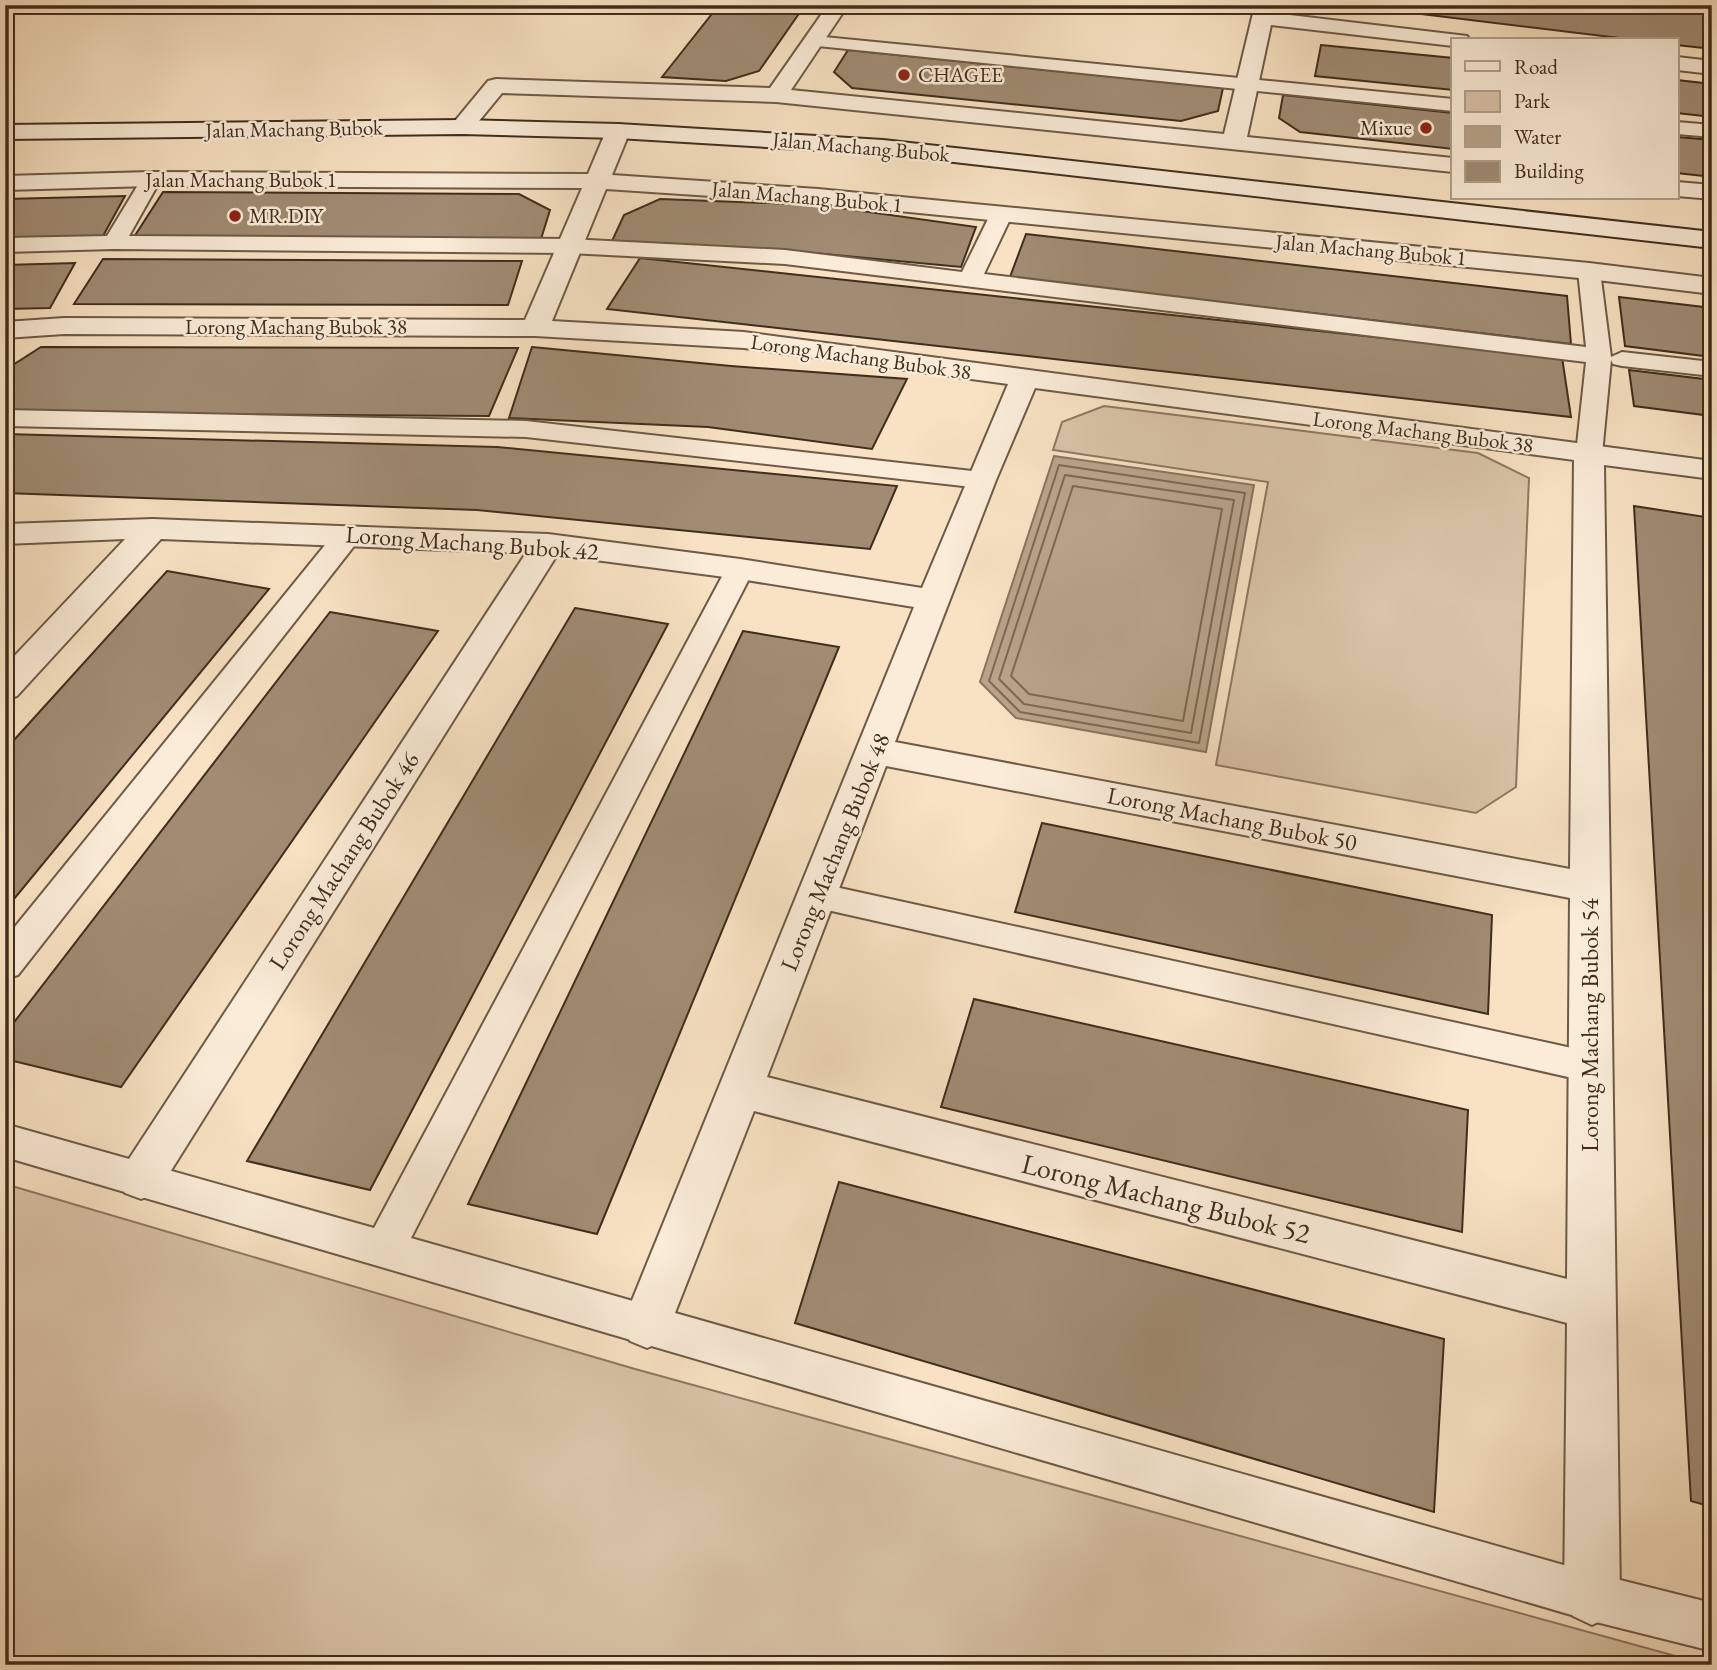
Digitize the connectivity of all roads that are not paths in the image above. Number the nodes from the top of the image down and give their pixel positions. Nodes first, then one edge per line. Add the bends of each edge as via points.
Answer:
1 (838, 5) edge
2 (1706, 5) edge
3 (1712, 6) edge
4 (1264, 12) edge
5 (1451, 39) edge
6 (814, 41) junction
7 (1678, 64) edge
8 (1712, 68) edge
9 (1247, 85) junction
10 (776, 95) junction
11 (1451, 105) edge
12 (462, 127) junction
13 (1678, 128) edge
14 (618, 131) junction
15 (1712, 131) edge
16 (5, 132) edge
17 (1234, 142) junction
18 (1451, 165) edge
19 (151, 180) junction
20 (597, 181) junction
21 (5, 183) edge
22 (1678, 189) edge
23 (1712, 192) edge
24 (1001, 215) junction
25 (1712, 240) edge
26 (114, 242) junction
27 (5, 245) edge
28 (569, 246) junction
29 (1598, 272) junction
30 (970, 279) junction
31 (1712, 286) edge
32 (535, 328) junction
33 (5, 330) edge
34 (1610, 357) junction
35 (1712, 369) edge
36 (1024, 380) junction
37 (5, 418) edge
38 (1589, 454) junction
39 (1712, 470) edge
40 (981, 480) junction
41 (153, 529) junction
42 (5, 534) edge
43 (348, 535) junction
44 (548, 544) junction
45 (740, 569) junction
46 (935, 600) junction
47 (5, 688) edge
48 (874, 751) junction
49 (1590, 887) junction
50 (817, 896) junction
51 (5, 965) edge
52 (1590, 1067) junction
53 (741, 1089) junction
54 (5, 1140) edge
55 (141, 1179) junction
56 (384, 1249) junction
57 (1590, 1307) junction
58 (647, 1325) junction
59 (1592, 1597) junction
60 (1712, 1628) edge

1 - 6 street
2 - 3 lane
4 - 5 street
4 - 9 street
6 - 9 lane
6 - 10 street
7 - 8 street
9 - 11 lane
9 - 17 street
10 - 12 street via 496,86
10 - 17 street
12 - 14 street, Jalan Machang Bubok
12 - 16 street, Jalan Machang Bubok
13 - 15 lane
14 - 20 street
14 - 25 street, Jalan Machang Bubok via 883,147
17 - 18 street
19 - 20 street, Jalan Machang Bubok 1
19 - 21 street, Jalan Machang Bubok 1
19 - 26 lane
20 - 24 street, Jalan Machang Bubok 1 via 817,196
20 - 28 street
22 - 23 street
24 - 29 street, Jalan Machang Bubok 1
24 - 30 lane
26 - 27 lane
26 - 28 lane
28 - 30 lane via 785,257
28 - 32 street
29 - 31 street, Jalan Machang Bubok 1
29 - 34 lane
30 - 34 lane
32 - 33 street, Lorong Machang Bubok 38 via 64,326
32 - 36 street, Lorong Machang Bubok 38 via 744,341
34 - 35 lane
34 - 38 lane
36 - 38 street, Lorong Machang Bubok 38
36 - 40 street, Lorong Machang Bubok 48
37 - 40 lane via 526,429
38 - 39 street, Lorong Machang Bubok 38
38 - 49 street, Lorong Machang Bubok 54
40 - 46 street, Lorong Machang Bubok 48
41 - 42 street, Lorong Machang Bubok 42
41 - 43 street, Lorong Machang Bubok 42
41 - 47 street
43 - 44 street, Lorong Machang Bubok 42
43 - 51 lane
44 - 45 street, Lorong Machang Bubok 42
44 - 55 street, Lorong Machang Bubok 46
45 - 46 street, Lorong Machang Bubok 42
45 - 56 lane
46 - 48 street, Lorong Machang Bubok 48
48 - 49 street, Lorong Machang Bubok 50
48 - 50 street, Lorong Machang Bubok 48
49 - 52 street, Lorong Machang Bubok 54
50 - 52 lane
50 - 53 street, Lorong Machang Bubok 48
52 - 57 street, Lorong Machang Bubok 54
53 - 57 street, Lorong Machang Bubok 52
53 - 58 street, Lorong Machang Bubok 48
54 - 55 lane
55 - 56 lane
56 - 58 lane
57 - 59 street, Lorong Machang Bubok 54
58 - 59 lane
59 - 60 lane

